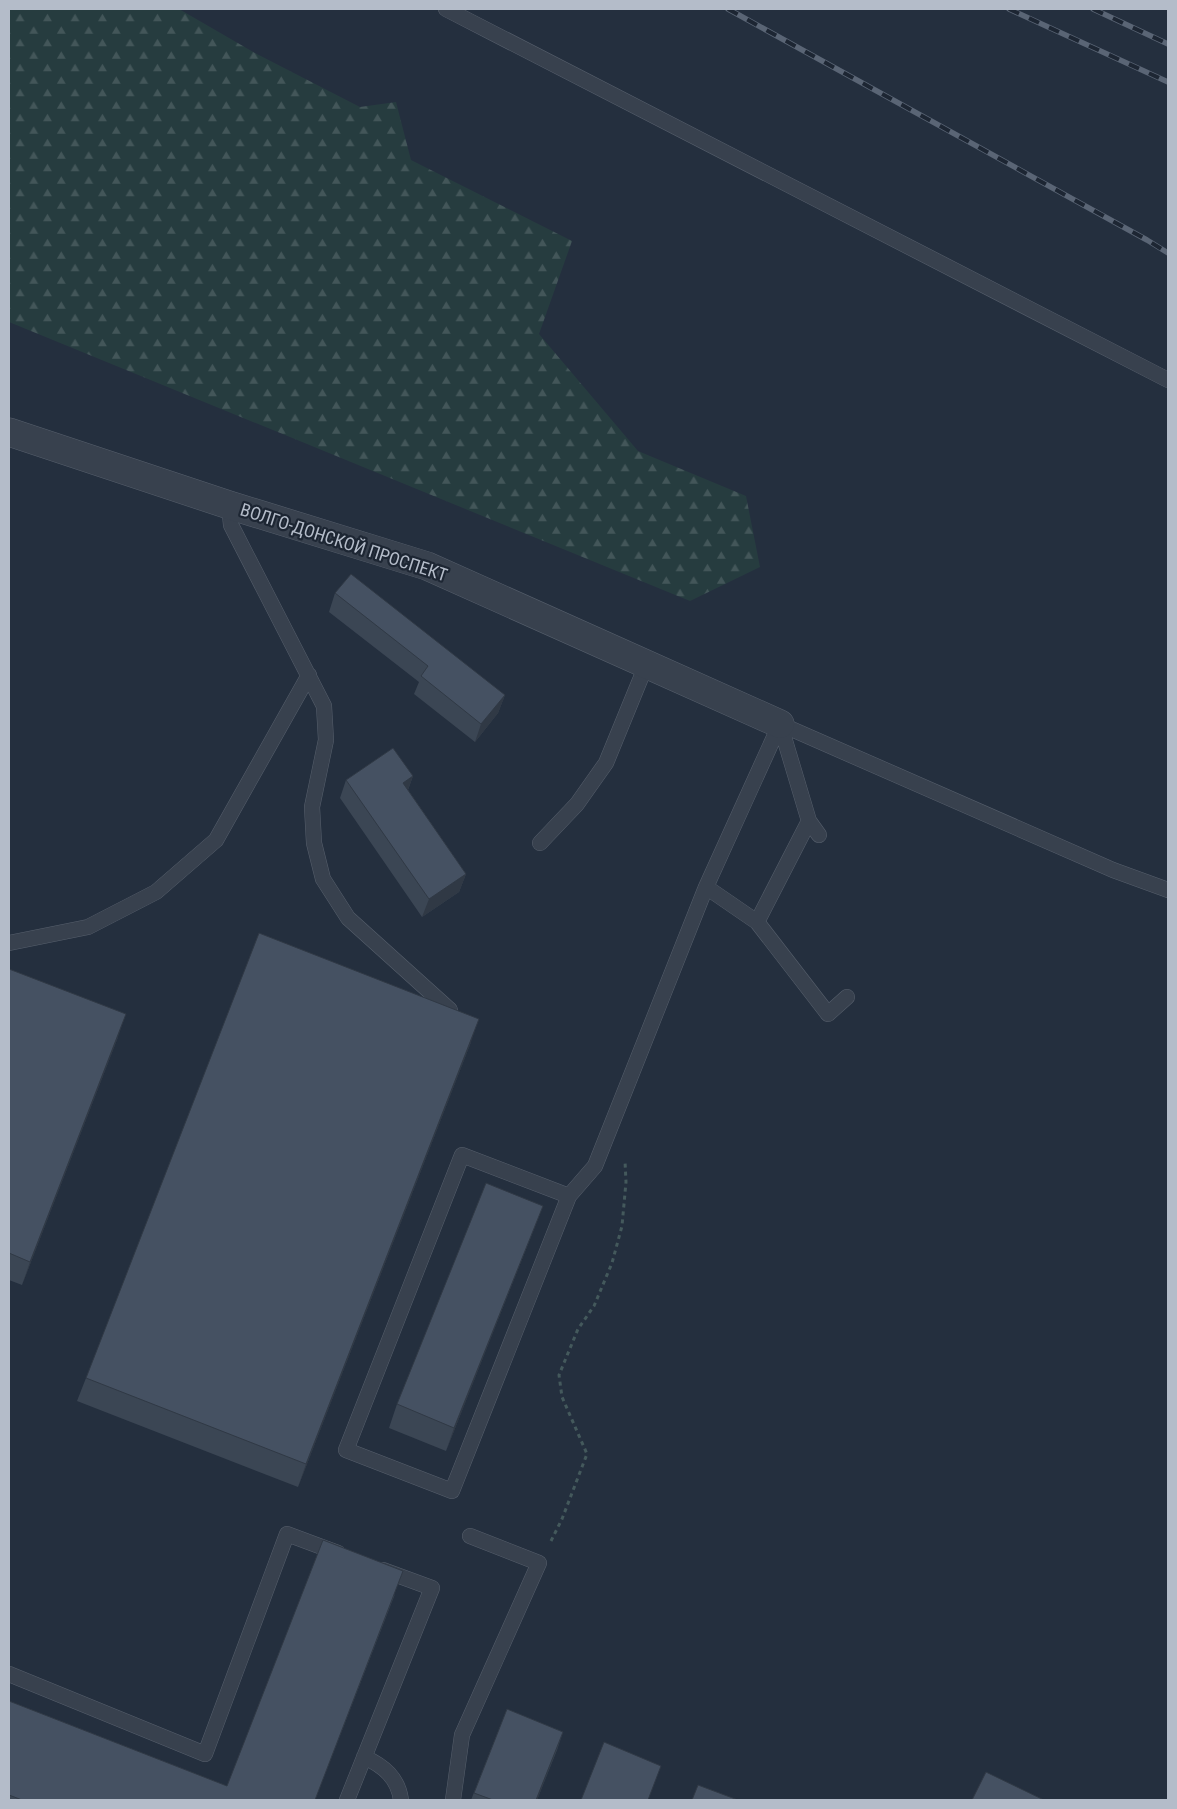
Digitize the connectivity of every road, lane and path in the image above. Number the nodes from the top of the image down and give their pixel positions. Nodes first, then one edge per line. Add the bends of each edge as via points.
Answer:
1 (446, 9) edge
2 (1168, 380) edge
3 (9, 432) edge
4 (229, 505) junction
5 (647, 663) junction
6 (308, 675) junction
7 (780, 724) junction
8 (809, 821) junction
9 (819, 835) dead end
10 (540, 843) dead end
11 (706, 886) junction
12 (1168, 890) edge
13 (757, 922) junction
14 (9, 943) edge
15 (847, 997) dead end
16 (450, 1010) edge
17 (625, 1152) dead end
18 (569, 1196) junction
19 (470, 1536) dead end
20 (350, 1558) edge
21 (539, 1563) junction
22 (368, 1565) edge
23 (9, 1674) edge
24 (364, 1757) junction
25 (347, 1800) edge
26 (401, 1800) edge
27 (452, 1800) edge

1 - 2 lane
3 - 4 street, ВОЛГО-ДОНСКОЙ ПРОСПЕКТ
4 - 5 street, ВОЛГО-ДОНСКОЙ ПРОСПЕКТ via 427,566
4 - 6 lane via 231,525
5 - 7 street, ВОЛГО-ДОНСКОЙ ПРОСПЕКТ
5 - 10 lane via 606,763 577,804
6 - 14 lane via 216,840 156,892 88,927
6 - 16 lane via 324,706 326,740 312,807 314,843 323,879 348,918
7 - 8 lane
7 - 11 lane
7 - 12 lane via 1113,870
8 - 9 lane
8 - 13 lane
11 - 13 lane
11 - 18 lane via 595,1166
13 - 15 lane via 828,1014
17 - 21 path via 622,1226 612,1263 594,1306 578,1328 559,1375 562,1397 587,1454 562,1519
18 - 18 lane via 462,1154 346,1450 452,1491
19 - 21 lane
20 - 23 lane via 287,1534 205,1754
21 - 27 lane via 462,1735
22 - 24 lane via 432,1588
24 - 25 lane
24 - 26 lane via 380,1764 392,1777

